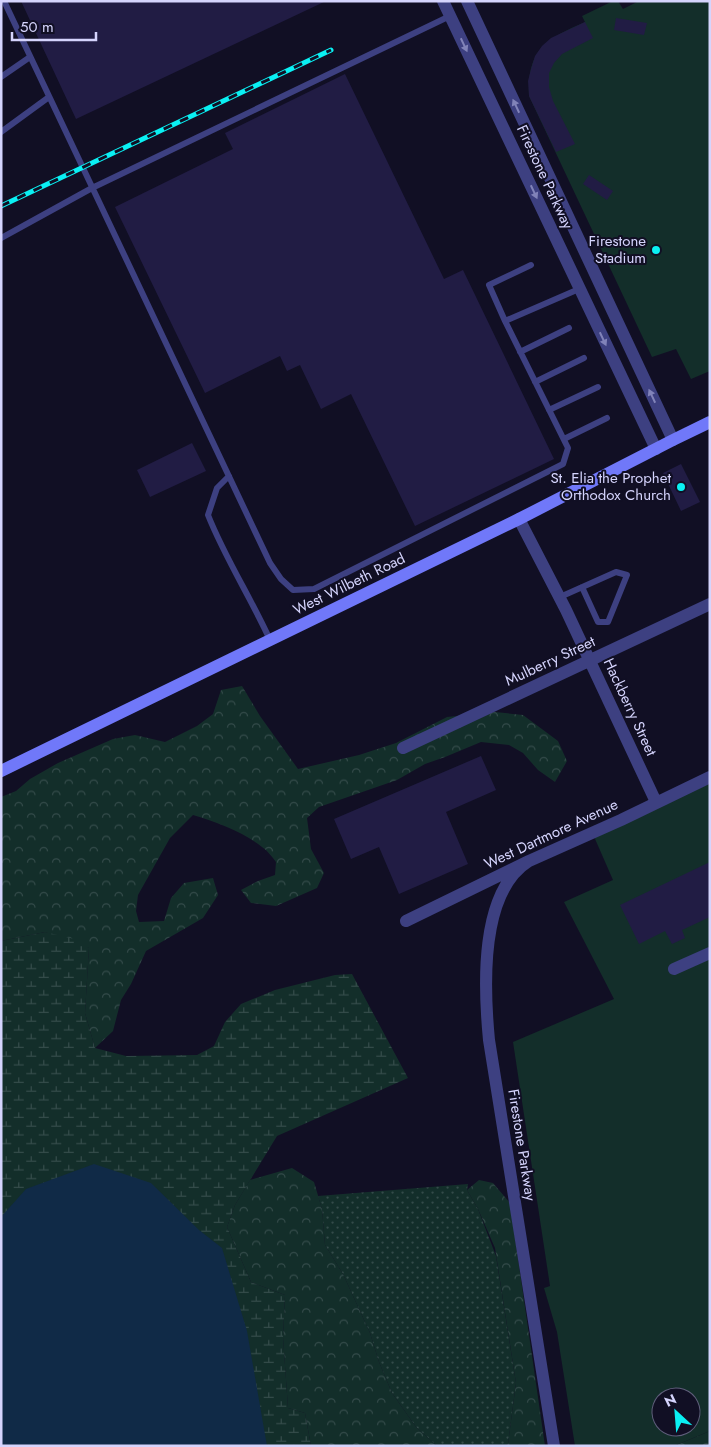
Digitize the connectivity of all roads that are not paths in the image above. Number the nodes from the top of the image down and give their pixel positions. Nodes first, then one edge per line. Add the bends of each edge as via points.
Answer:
1 (4, 1) edge
2 (443, 1) edge
3 (467, 1) edge
4 (450, 16) junction
5 (30, 57) junction
6 (1, 77) edge
7 (49, 97) junction
8 (1, 132) edge
9 (92, 188) junction
10 (1, 238) edge
11 (530, 265) dead end
12 (579, 288) junction
13 (505, 322) junction
14 (569, 328) dead end
15 (520, 352) junction
16 (584, 358) dead end
17 (535, 382) junction
18 (598, 387) dead end
19 (549, 410) junction
20 (607, 418) dead end
21 (710, 422) edge
22 (564, 438) junction
23 (673, 440) junction
24 (656, 449) junction
25 (229, 476) junction
26 (519, 519) junction
27 (582, 587) junction
28 (560, 597) junction
29 (710, 604) edge
30 (270, 640) junction
31 (590, 660) junction
32 (403, 748) dead end
33 (1, 771) edge
34 (710, 777) edge
35 (656, 802) junction
36 (529, 861) junction
37 (406, 921) dead end
38 (710, 953) edge
39 (674, 969) dead end
40 (554, 1446) edge

1 - 5 lane
2 - 4 street, Firestone Parkway
23 -> 3 street, Firestone Parkway
4 - 9 lane
4 -> 12 street, Firestone Parkway
5 - 6 lane
5 - 7 lane
7 - 8 lane
7 - 9 lane
9 - 10 lane
9 - 25 lane
11 - 13 lane via 489,285
12 - 13 lane
12 -> 24 street, Firestone Parkway
13 - 15 lane
14 - 15 lane
15 - 17 lane
16 - 17 lane
17 - 19 lane
18 - 19 lane
19 - 22 lane
20 - 22 lane
21 - 23 main road, West Wilbeth Road
22 - 25 lane via 568,448 563,464 314,589 293,590 281,578 270,563
23 - 24 main road, West Wilbeth Road
24 - 26 main road, West Wilbeth Road
25 - 30 lane via 217,488 208,515 216,537
26 - 28 street, Hackberry Street
26 - 30 main road, West Wilbeth Road
27 - 27 lane via 616,572 627,575 608,622 598,622
27 - 28 lane
28 - 31 street, Hackberry Street
29 - 31 street, Mulberry Street
30 - 33 main road, West Wilbeth Road
31 - 32 street, Mulberry Street
31 - 35 street, Hackberry Street
34 - 35 street, West Dartmore Avenue
35 - 36 street, West Dartmore Avenue
36 - 37 street, West Dartmore Avenue
36 - 40 street, Firestone Parkway via 510,877 500,895 487,948 485,991 489,1040
38 - 39 street

